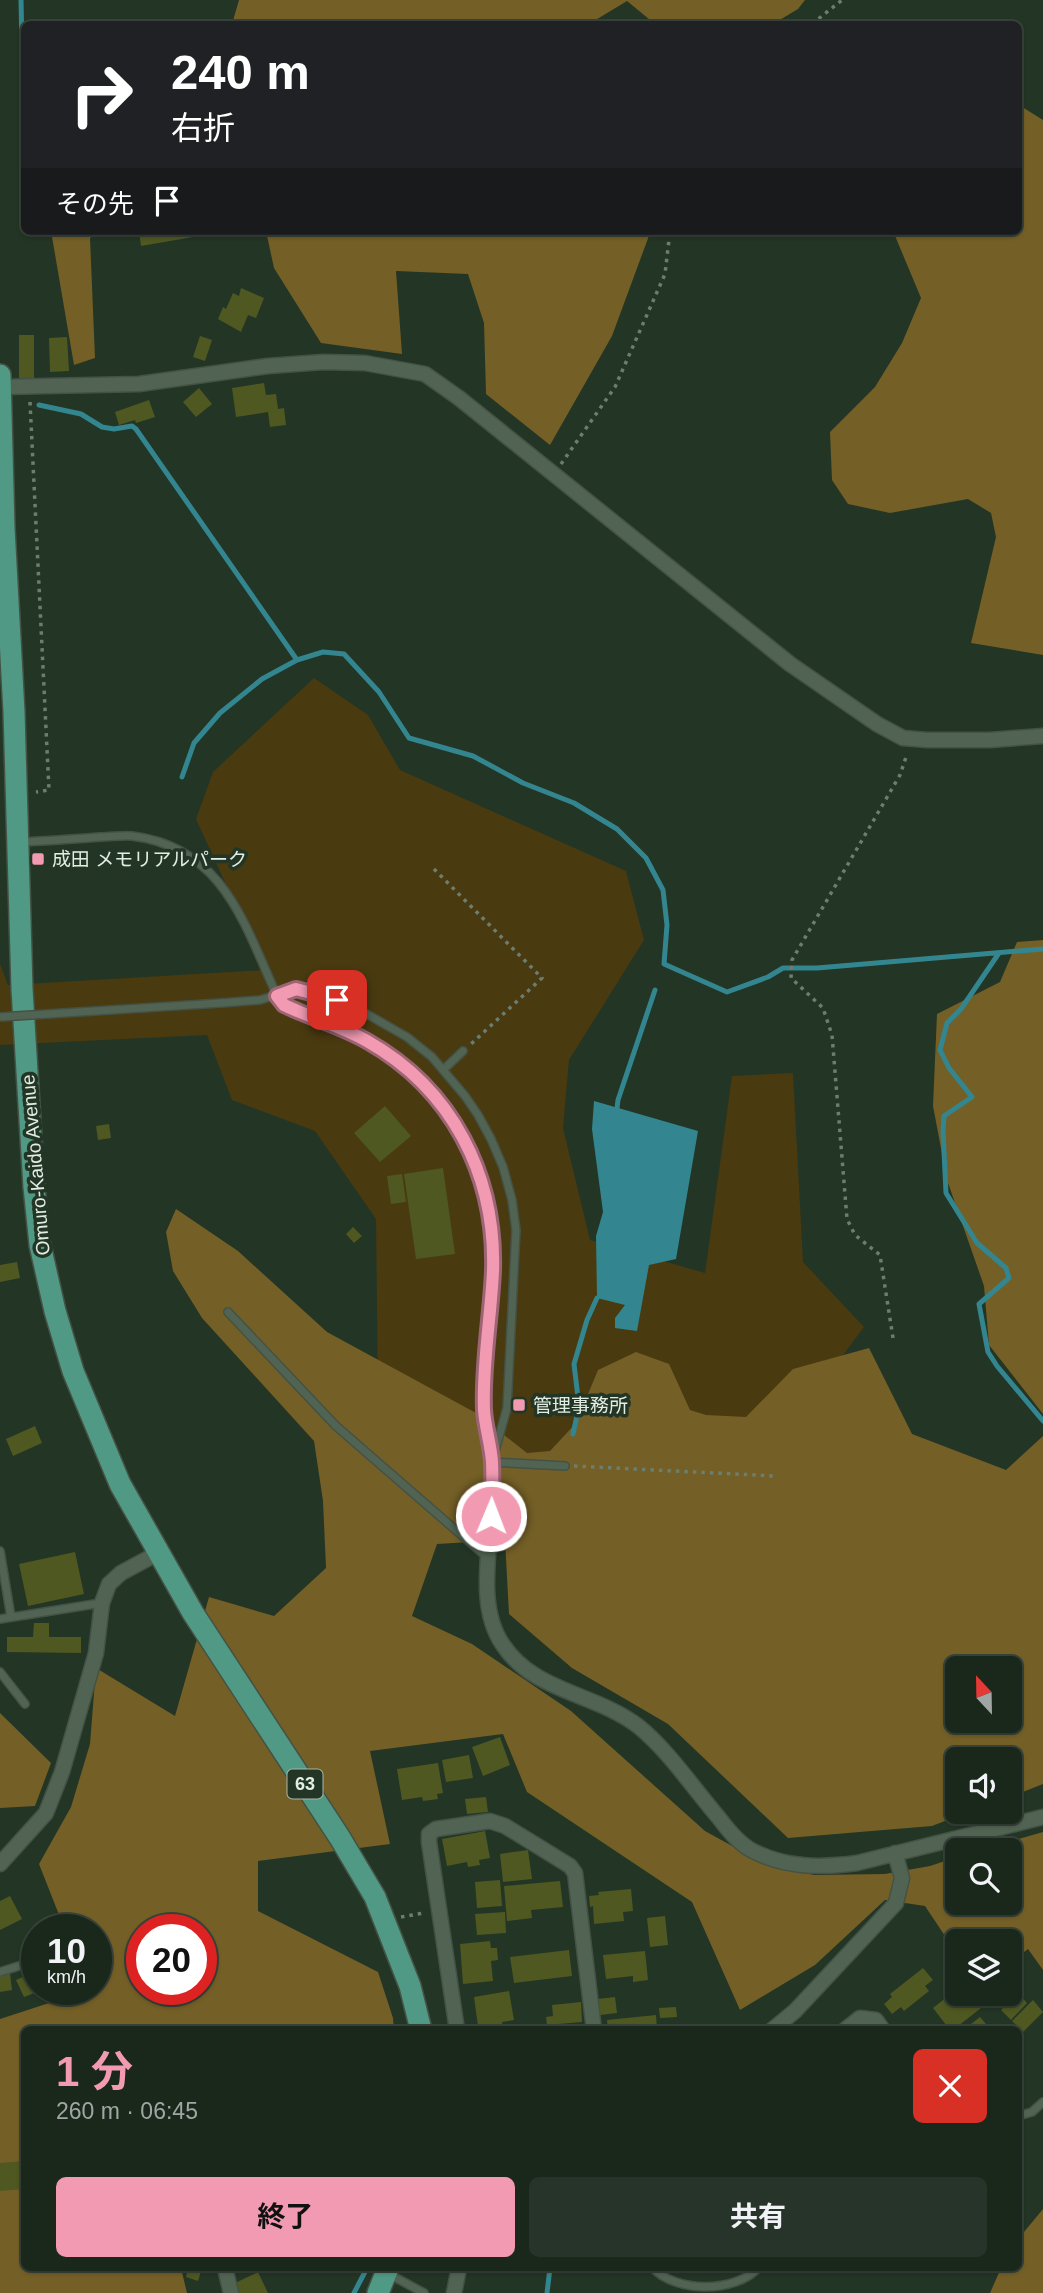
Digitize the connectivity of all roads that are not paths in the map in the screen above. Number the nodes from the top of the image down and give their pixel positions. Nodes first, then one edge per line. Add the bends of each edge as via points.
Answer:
1 (0, 375) edge
2 (1, 387) edge
3 (1043, 736) edge
4 (18, 842) junction
5 (277, 996) junction
6 (0, 1017) edge
7 (463, 1051) road end
8 (443, 1070) junction
9 (228, 1312) dead end
10 (492, 1462) junction
11 (565, 1465) road end
12 (491, 1516) joint
13 (0, 1551) edge
14 (160, 1552) junction
15 (489, 1559) junction
16 (102, 1603) junction
17 (11, 1617) junction
18 (0, 1619) edge
19 (0, 1672) edge
20 (25, 1704) dead end
21 (1043, 1816) edge
22 (895, 1853) junction
23 (0, 1864) edge
24 (21, 1965) edge
25 (0, 1972) edge
26 (420, 2026) edge
27 (456, 2026) edge
28 (594, 2026) edge
29 (777, 2026) edge
30 (850, 2026) edge
31 (880, 2026) edge
32 (1043, 2102) edge
33 (1022, 2115) edge
34 (226, 2271) edge
35 (387, 2271) edge
36 (389, 2271) edge
37 (458, 2271) edge
38 (655, 2271) edge
39 (755, 2271) edge
40 (231, 2293) edge
41 (378, 2293) edge
42 (424, 2293) edge
43 (454, 2293) edge

1 - 2 main road, Omuro-Kaido Avenue / 63
2 - 3 street via 139,384 323,362 365,363 425,374 790,664 877,724 912,738
2 - 4 main road, Omuro-Kaido Avenue / 63
4 - 5 lane via 130,836 164,843 193,857 215,875 235,903
4 - 14 main road, Omuro-Kaido Avenue / 63 via 22,989 40,1245 73,1371 120,1484
5 - 6 lane, bridge
5 - 8 lane via 296,989 351,1005 407,1037
5 - 10 lane via 284,1005 367,1041 388,1055 443,1107 469,1147 483,1183 492,1232 484,1410
7 - 8 lane
8 - 10 lane via 492,1139 509,1189 516,1230 507,1408
9 - 15 lane via 336,1426
10 - 11 lane
10 - 12 lane
12 - 15 street
13 - 17 lane
14 - 16 street via 121,1573 109,1584
14 - 26 main road, Omuro-Kaido Avenue / 63 via 193,1613 374,1897 410,1986
15 - 22 street via 490,1618 518,1665 638,1726 750,1850 798,1866 826,1867
16 - 17 lane
16 - 23 street via 96,1653 46,1813
17 - 18 lane
19 - 20 lane
21 - 22 street
22 - 29 street via 902,1878 896,1903
24 - 25 lane
27 - 28 street via 429,1834 490,1821 570,1866 577,1881
30 - 31 street via 860,2018 876,2020
32 - 33 lane
34 - 40 street
35 - 41 main road
36 - 42 lane
37 - 43 street
38 - 39 lane via 673,2286 709,2291 743,2283

